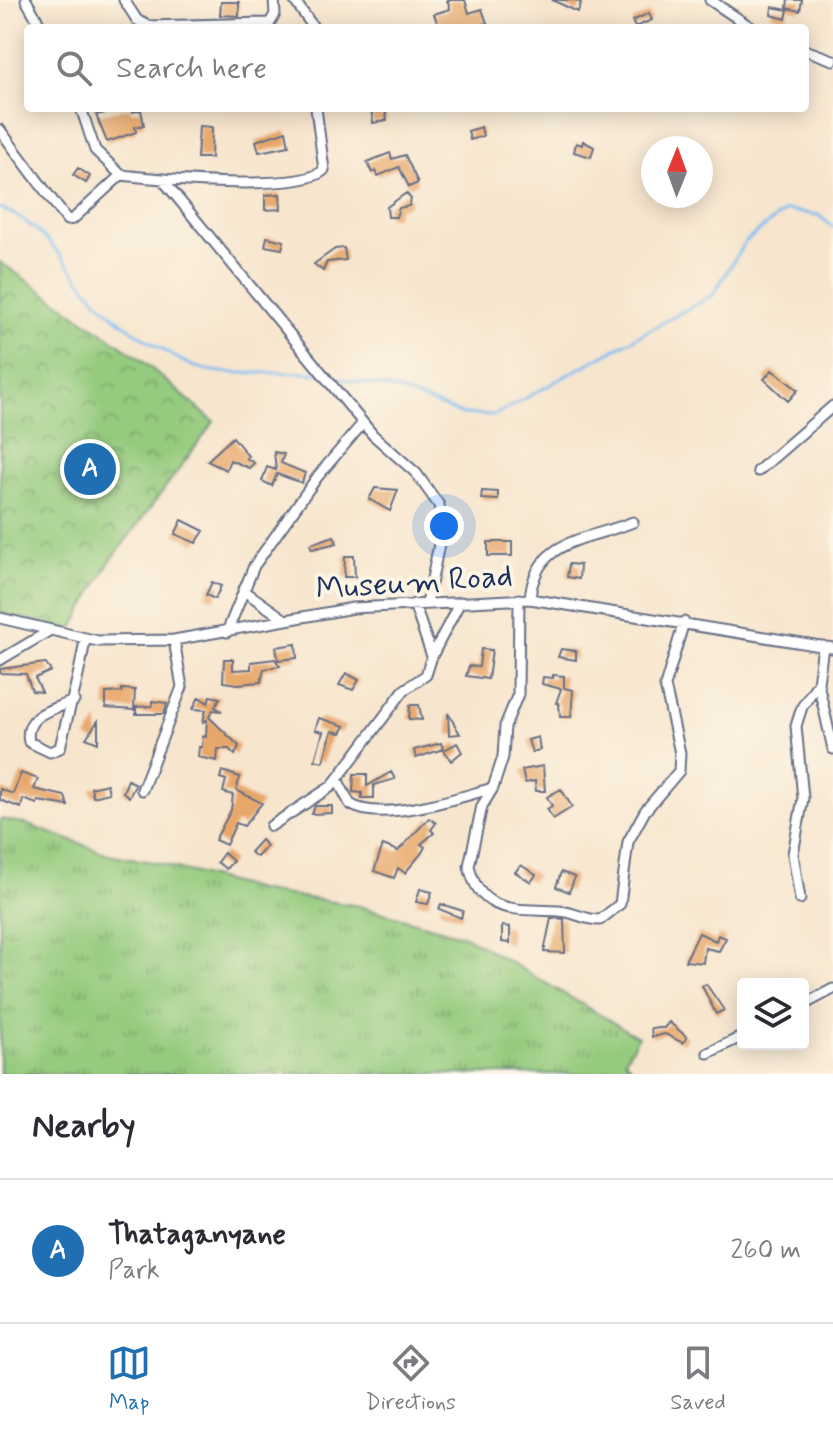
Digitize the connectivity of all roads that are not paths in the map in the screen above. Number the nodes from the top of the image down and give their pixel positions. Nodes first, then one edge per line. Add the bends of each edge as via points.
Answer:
1 (26, 0) edge
2 (124, 0) edge
3 (274, 0) edge
4 (294, 0) edge
5 (710, 0) edge
6 (40, 24) edge
7 (145, 24) edge
8 (230, 24) edge
9 (311, 24) edge
10 (746, 24) edge
11 (809, 51) edge
12 (833, 60) edge
13 (82, 112) edge
14 (317, 112) edge
15 (0, 130) edge
16 (121, 175) junction
17 (162, 179) junction
18 (833, 406) edge
19 (363, 423) junction
20 (758, 471) dead end
21 (633, 522) dead end
22 (243, 590) junction
23 (524, 599) junction
24 (460, 602) junction
25 (414, 604) junction
26 (427, 604) junction
27 (0, 618) edge
28 (284, 619) junction
29 (684, 622) junction
30 (49, 631) junction
31 (227, 632) junction
32 (85, 639) junction
33 (174, 640) junction
34 (828, 647) edge
35 (432, 656) junction
36 (0, 660) edge
37 (818, 683) junction
38 (74, 701) junction
39 (833, 749) edge
40 (337, 779) junction
41 (493, 788) junction
42 (142, 790) dead end
43 (271, 826) dead end
44 (800, 899) dead end
45 (833, 989) edge
46 (809, 1002) edge
47 (737, 1039) edge
48 (708, 1053) dead end

1 - 6 street
2 - 7 street
3 - 8 street via 270,23
4 - 9 street
5 - 10 street
11 - 12 street
13 - 16 street via 95,150
14 - 17 street via 324,158 319,175 243,183
15 - 16 street via 67,220
16 - 17 street
17 - 19 street
18 - 20 street
19 - 22 street via 318,476 254,566
19 - 26 street via 416,473 439,505 442,529
21 - 23 street via 542,560
22 - 28 street
22 - 31 street
23 - 24 street, Museum Road
23 - 29 street, Museum Road
23 - 41 street via 518,694 505,726
24 - 26 street, Museum Road
24 - 35 street
25 - 26 street, Museum Road
25 - 28 street, Museum Road
25 - 35 street
27 - 30 street, Museum Road
28 - 31 street, Museum Road
29 - 34 street, Museum Road
29 - 41 street via 665,686 679,771 645,811 628,842 620,904 592,920 559,911 515,911 492,903 469,866 482,806
30 - 32 street, Museum Road
30 - 36 street
31 - 33 street, Museum Road
32 - 33 street, Museum Road
32 - 38 street
33 - 42 street via 182,687
34 - 37 street
35 - 40 street via 426,675 404,690
37 - 39 street
37 - 44 street via 796,726 803,798 793,854
38 - 38 street via 32,721 26,731 29,742 50,752 60,748
40 - 41 street via 350,804 372,811 426,806
40 - 43 street via 311,803
45 - 46 street
47 - 48 street

